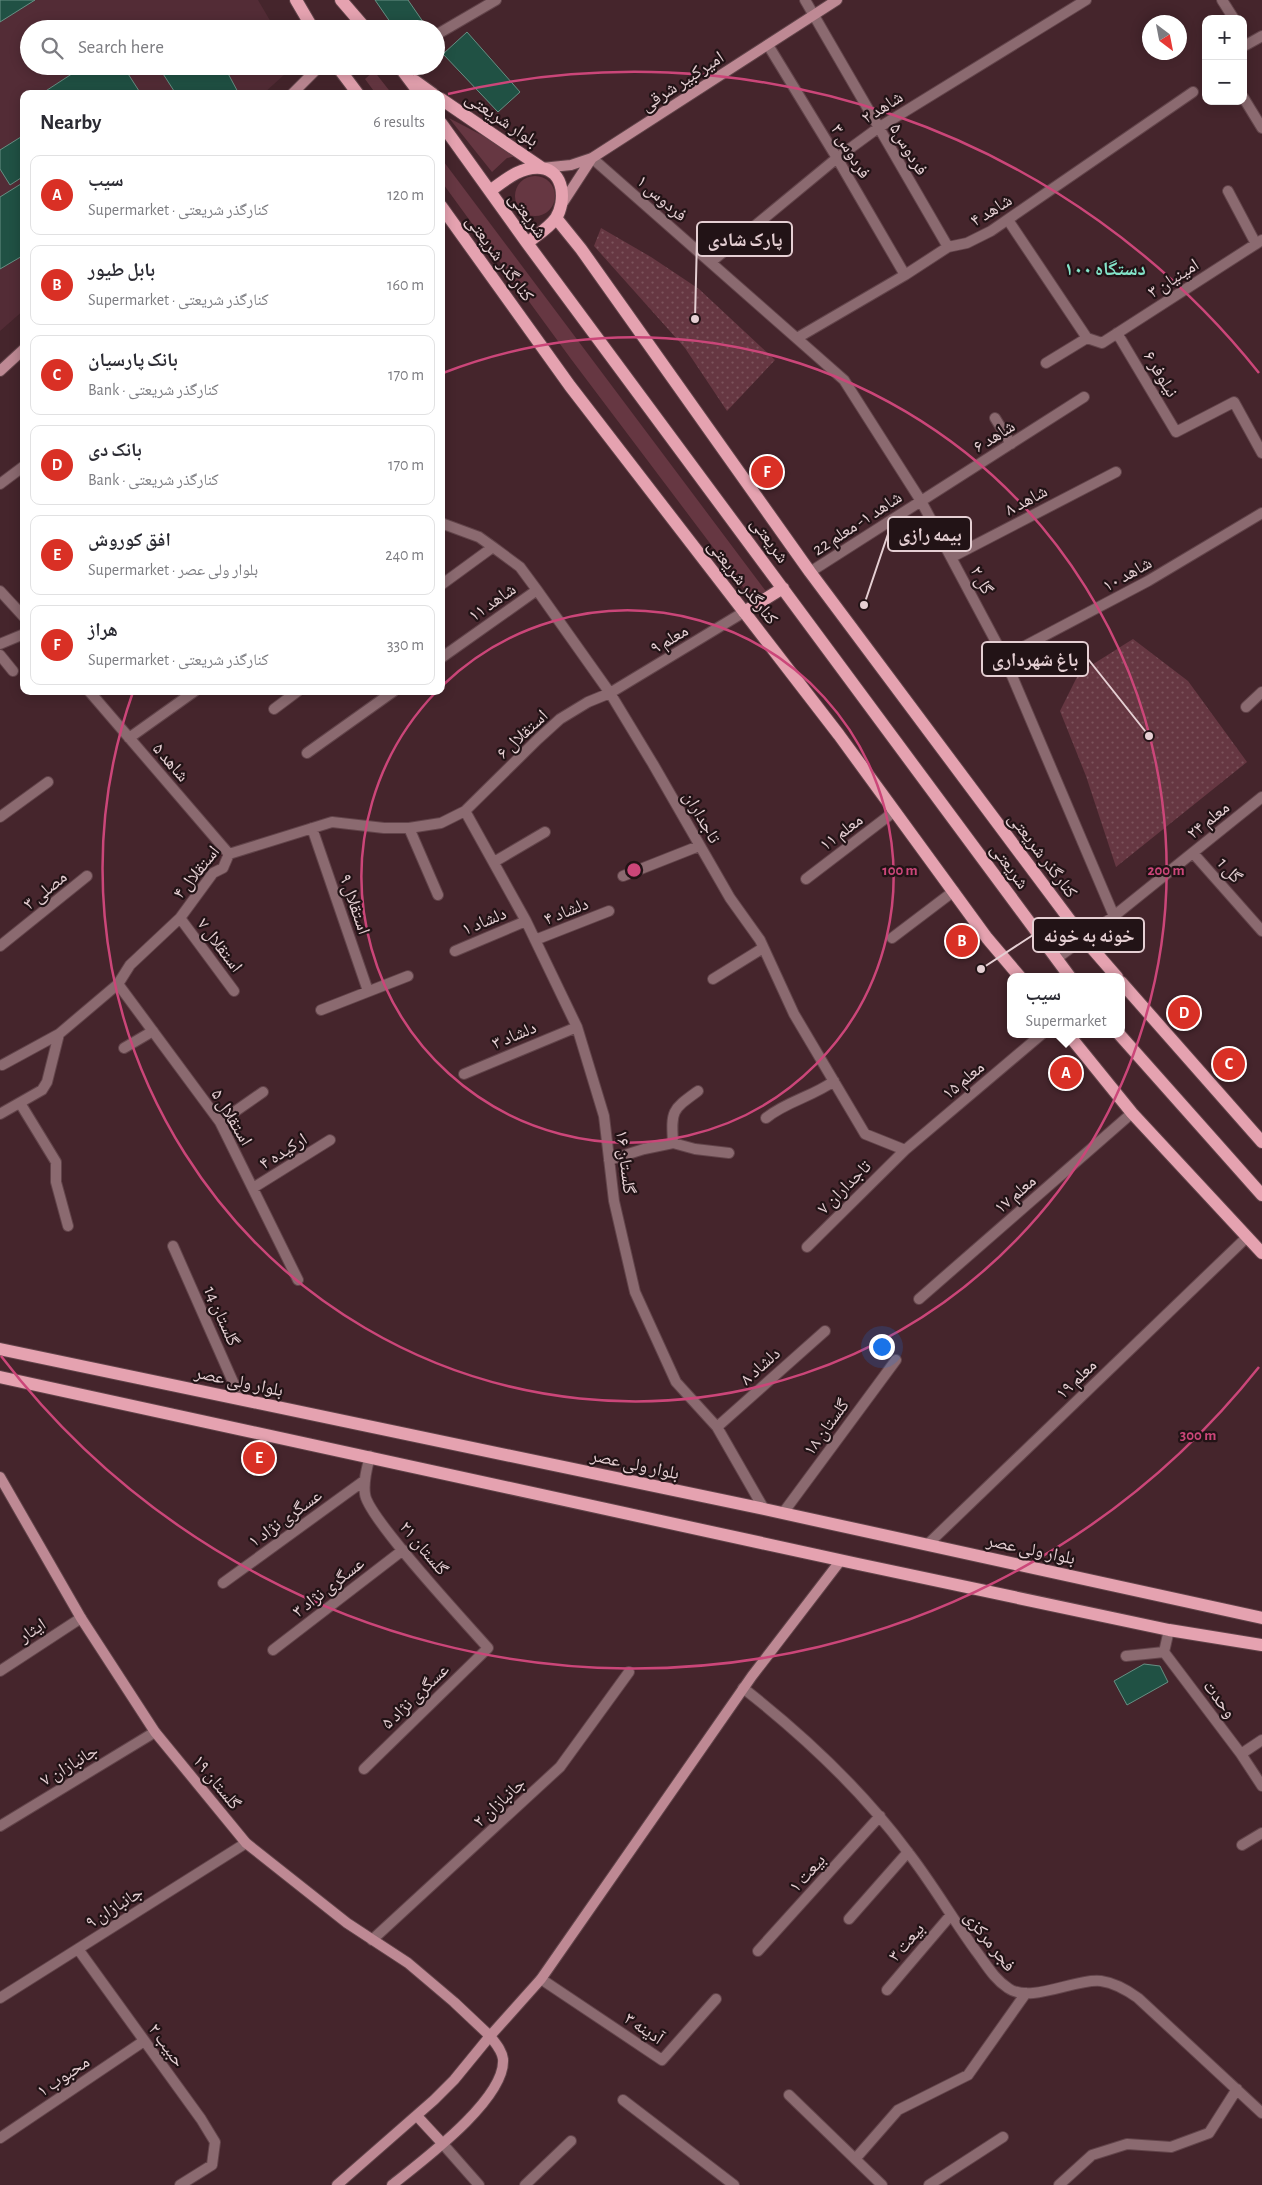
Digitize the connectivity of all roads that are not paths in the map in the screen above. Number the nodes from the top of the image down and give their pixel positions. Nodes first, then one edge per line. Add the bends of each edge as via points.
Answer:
1 (296, 0) edge
2 (341, 0) edge
3 (496, 0) edge
4 (805, 0) edge
5 (837, 0) edge
6 (1086, 0) edge
7 (1222, 0) edge
8 (1231, 15) edge
9 (813, 16) junction
10 (308, 20) edge
11 (358, 20) edge
12 (445, 30) edge
13 (1262, 36) edge
14 (1247, 43) edge
15 (768, 44) junction
16 (311, 75) edge
17 (344, 75) edge
18 (406, 75) edge
19 (408, 75) edge
20 (296, 90) edge
21 (355, 90) edge
22 (417, 90) edge
23 (428, 90) edge
24 (1193, 92) dead end
25 (445, 102) edge
26 (1247, 103) edge
27 (878, 128) junction
28 (1262, 128) edge
29 (445, 129) edge
30 (592, 158) junction
31 (837, 158) junction
32 (542, 168) junction
33 (490, 191) junction
34 (1228, 192) dead end
35 (562, 206) junction
36 (445, 212) edge
37 (556, 218) junction
38 (1008, 220) junction
39 (1259, 242) edge
40 (527, 243) junction
41 (948, 247) junction
42 (711, 262) junction
43 (905, 275) junction
44 (1117, 333) junction
45 (797, 338) junction
46 (1087, 338) junction
47 (20, 353) edge
48 (1046, 363) dead end
49 (0, 371) edge
50 (1084, 397) dead end
51 (995, 418) dead end
52 (1011, 444) junction
53 (1262, 453) edge
54 (20, 469) edge
55 (1116, 472) dead end
56 (0, 484) edge
57 (921, 501) junction
58 (1262, 513) edge
59 (445, 524) edge
60 (493, 547) junction
61 (952, 557) junction
62 (810, 572) junction
63 (445, 582) edge
64 (783, 588) junction
65 (538, 590) junction
66 (0, 591) edge
67 (744, 612) junction
68 (20, 613) edge
69 (20, 636) edge
70 (0, 644) edge
71 (0, 655) edge
72 (445, 655) edge
73 (1004, 657) junction
74 (13, 671) dead end
75 (1262, 692) edge
76 (610, 693) junction
77 (92, 695) edge
78 (189, 695) edge
79 (293, 695) edge
80 (388, 695) edge
81 (1246, 706) dead end
82 (274, 709) dead end
83 (129, 738) junction
84 (307, 753) dead end
85 (48, 782) dead end
86 (1262, 797) edge
87 (465, 811) junction
88 (895, 811) junction
89 (0, 817) edge
90 (312, 828) junction
91 (409, 828) junction
92 (545, 832) dead end
93 (699, 846) junction
94 (1194, 853) junction
95 (229, 854) junction
96 (494, 862) junction
97 (87, 876) dead end
98 (623, 876) dead end
99 (806, 879) dead end
100 (954, 891) junction
101 (438, 895) dead end
102 (609, 911) dead end
103 (1114, 916) junction
104 (180, 918) junction
105 (526, 921) junction
106 (1262, 931) edge
107 (892, 938) dead end
108 (1084, 939) junction
109 (535, 940) junction
110 (0, 946) edge
111 (763, 948) junction
112 (455, 951) dead end
113 (1056, 959) junction
114 (1017, 973) edge
115 (1067, 973) edge
116 (1114, 973) edge
117 (408, 976) dead end
118 (713, 979) dead end
119 (118, 984) junction
120 (1125, 987) edge
121 (234, 991) dead end
122 (368, 991) junction
123 (321, 1010) dead end
124 (577, 1027) junction
125 (154, 1031) junction
126 (59, 1034) junction
127 (1037, 1038) edge
128 (1071, 1038) edge
129 (1122, 1038) edge
130 (124, 1048) dead end
131 (2, 1065) dead end
132 (464, 1074) dead end
133 (834, 1081) junction
134 (698, 1091) dead end
135 (263, 1092) dead end
136 (20, 1103) junction
137 (1132, 1113) junction
138 (0, 1114) edge
139 (766, 1118) dead end
140 (220, 1122) junction
141 (330, 1140) dead end
142 (1262, 1142) edge
143 (673, 1143) junction
144 (905, 1150) junction
145 (729, 1153) dead end
146 (609, 1160) junction
147 (253, 1188) junction
148 (1262, 1196) edge
149 (68, 1226) dead end
150 (1246, 1238) junction
151 (173, 1246) dead end
152 (807, 1247) dead end
153 (1262, 1253) edge
154 (298, 1280) dead end
155 (920, 1299) dead end
156 (825, 1331) dead end
157 (0, 1349) edge
158 (896, 1360) dead end
159 (0, 1377) edge
160 (241, 1400) junction
161 (717, 1427) junction
162 (370, 1456) junction
163 (0, 1477) edge
164 (365, 1480) junction
165 (764, 1509) junction
166 (783, 1513) junction
167 (928, 1544) junction
168 (403, 1550) junction
169 (842, 1560) junction
170 (223, 1583) dead end
171 (81, 1618) junction
172 (1262, 1618) edge
173 (1169, 1630) junction
174 (1262, 1645) edge
175 (488, 1648) joint
176 (273, 1650) dead end
177 (1164, 1652) junction
178 (1126, 1656) dead end
179 (0, 1670) edge
180 (629, 1672) dead end
181 (742, 1688) junction
182 (155, 1732) junction
183 (1262, 1740) edge
184 (1241, 1754) junction
185 (364, 1768) dead end
186 (1262, 1786) edge
187 (880, 1816) junction
188 (0, 1826) edge
189 (1262, 1833) edge
190 (246, 1843) junction
191 (1242, 1845) dead end
192 (908, 1852) junction
193 (950, 1916) junction
194 (849, 1919) dead end
195 (372, 1940) junction
196 (78, 1949) junction
197 (758, 1952) dead end
198 (541, 1979) junction
199 (886, 1990) dead end
200 (1026, 1993) junction
201 (0, 1998) edge
202 (716, 1999) dead end
203 (490, 2036) junction
204 (144, 2041) junction
205 (1237, 2089) junction
206 (789, 2096) dead end
207 (623, 2100) dead end
208 (1262, 2112) edge
209 (417, 2116) junction
210 (1003, 2137) dead end
211 (0, 2138) edge
212 (571, 2141) dead end
213 (442, 2143) junction
214 (856, 2158) junction
215 (180, 2185) edge
216 (337, 2185) edge
217 (392, 2185) edge
218 (479, 2185) edge
219 (525, 2185) edge
220 (734, 2185) edge
221 (882, 2185) edge
222 (929, 2185) edge
223 (1059, 2185) edge

1 - 10 main road
2 - 11 main road
3 - 12 street
4 - 9 street, فردوس۵
5 - 9 main road, امیرکبیر شرقی
6 - 27 street, شاهد ۲
7 - 8 street
9 - 15 main road, امیرکبیر شرقی
9 - 27 street, فردوس۵
13 - 14 street
15 - 30 main road, امیرکبیر شرقی
15 - 31 street, فردوس ۳
16 - 20 main road
17 - 21 main road
18 - 22 main road
19 - 23 main road
24 - 38 street, شاهد ۴
25 - 32 main road, بلوار شریعتی
26 - 28 street
27 - 31 street, شاهد ۲
27 - 41 street, فردوس۵
29 - 33 main road, شریعتی
30 - 32 main road via 571,165
30 - 35 main road, امیرکبیر شرقی
30 - 42 street, فردوس ۱
31 - 42 street, شاهد ۲
31 - 43 street, فردوس ۳
32 - 33 main road via 514,174
32 - 35 main road via 554,175 561,186
33 - 40 main road, شریعتی
34 - 39 street
35 - 37 main road
36 - 67 main road, کنارگذر شریعتی via 570,386
37 - 40 main road
37 - 62 main road, کنارگذر شریعتی
38 - 41 street, شاهد ۴ via 967,243
38 - 46 street
39 - 44 street, امینیان ۳
40 - 64 main road, شریعتی
41 - 43 street, شاهد ۴
42 - 45 street, گل ۲
43 - 45 street, شاهد ۴
44 - 46 street, امینیان ۳ via 1102,343
44 - 53 street, نیلوفر ۶ via 1176,432 1234,402
45 - 57 street, گل ۲ via 844,380
46 - 48 street
47 - 49 main road
50 - 52 street, شاهد ۶
51 - 52 street
52 - 57 street, شاهد ۶
54 - 56 street
55 - 61 street, شاهد ۸
57 - 61 street, گل ۲
57 - 62 street, شاهد ۱- معلم 22
58 - 73 street, شاهد ۱۰ via 1148,582
59 - 60 street, تاجداران via 479,537
60 - 63 street
60 - 65 street, تاجداران via 520,567
61 - 73 street, گل ۲
62 - 108 main road, کنارگذر شریعتی
64 - 67 main road
64 - 113 main road, شریعتی
65 - 72 street, شاهد ۱۱
65 - 76 street, تاجداران
66 - 68 street
67 - 76 street, معلم ۹
67 - 88 main road, کنارگذر شریعتی
69 - 70 street
71 - 74 street
73 - 103 street, گل ۲
75 - 81 street
76 - 87 street, استقلال ۶ via 560,719
76 - 93 street, تاجداران
77 - 83 street, شاهد ۵
78 - 83 street
79 - 82 street
80 - 84 street
83 - 95 street, شاهد ۵
85 - 89 street
86 - 94 street, معلم ۲۴
87 - 91 street, استقلال ۴ via 441,823
87 - 96 street, گلستان ۱۶
88 - 99 street, معلم ۱۱
88 - 100 main road, کنارگذر شریعتی
90 - 91 street, استقلال ۴ via 332,822
90 - 95 street, استقلال ۴
90 - 122 street, استقلال ۹
91 - 101 street
92 - 96 street
93 - 98 street
93 - 111 street, تاجداران
94 - 103 street, معلم ۲۴
94 - 106 street, گل 1
95 - 104 street, استقلال ۴ via 223,868 213,873
96 - 105 street, گلستان ۱۶
97 - 110 street, مصلی ۳
100 - 107 street
100 - 114 main road, کنارگذر شریعتی
102 - 109 street, دلشاد ۴
103 - 108 street, معلم ۲۴
104 - 119 street, استقلال ۴ via 130,965
104 - 121 street, استقلال ۷
105 - 109 street, گلستان ۱۶
105 - 112 street, دلشاد ۱
108 - 113 street, معلم ۲۴
108 - 116 main road, کنارگذر شریعتی
109 - 124 street, گلستان ۱۶
111 - 118 street
111 - 133 street, تاجداران via 794,1014
113 - 115 main road, شریعتی
117 - 122 street
119 - 125 street, استقلال ۵
119 - 126 street, استقلال ۴
120 - 142 main road
122 - 123 street
124 - 132 street, دلشاد ۳
124 - 146 street, گلستان ۱۶ via 604,1116
125 - 130 street
125 - 140 street, استقلال ۵
126 - 131 street, استقلال ۴
126 - 136 street via 47,1082 42,1090
127 - 144 street, معلم ۱۵
128 - 137 main road
129 - 148 main road
133 - 139 street via 819,1092 779,1108
133 - 144 street, تاجداران via 865,1134
134 - 143 street via 676,1107 671,1119
135 - 140 street
136 - 138 street
136 - 149 street via 56,1162 56,1182
137 - 150 main road
137 - 155 street, معلم ۱۷
140 - 147 street, استقلال ۵
141 - 147 street, ارکیده ۴
143 - 145 street
143 - 146 street
144 - 152 street, تاجداران ۷
146 - 161 street, گلستان ۱۶ via 614,1201 635,1292 676,1382
147 - 154 street, استقلال ۵
150 - 153 main road
150 - 167 street, معلم ۱۹
151 - 160 street, گلستان 14
156 - 161 street, دلشاد ۸
157 - 160 main road, بلوار ولی عصر
158 - 166 street, گلستان ۱۸
159 - 162 main road
160 - 165 main road, بلوار ولی عصر
161 - 165 street, گلستان ۱۶
162 - 164 street, گلستان ۲۱
162 - 169 main road
163 - 171 main road, گلستان ۱۹
164 - 168 street, گلستان ۲۱ via 365,1495 373,1511
164 - 170 street, عسگری نژاد ۱
165 - 166 main road, بلوار ولی عصر
166 - 167 main road, بلوار ولی عصر
167 - 172 main road, بلوار ولی عصر
168 - 175 street, گلستان ۲۱
168 - 176 street, عسگری نژاد ۳
169 - 173 main road
169 - 181 main road
171 - 179 street, ایثار
171 - 182 main road, گلستان ۱۹
173 - 174 main road
173 - 177 street
175 - 185 street, عسگری نژاد ۵
177 - 178 street
177 - 184 street, وحدت
180 - 195 street, جانبازان ۲ via 560,1767
181 - 187 street, فجر مرکزی via 804,1738
181 - 198 main road
182 - 188 street, جانبازان ۷
182 - 190 main road, گلستان ۱۹
183 - 184 street
184 - 186 street, وحدت
187 - 192 street, فجر مرکزی
187 - 197 street, بیعت ۱
189 - 191 street
190 - 195 main road, گلستان ۱۹
190 - 196 street, جانبازان ۹
192 - 193 street, فجر مرکزی
192 - 194 street
193 - 199 street, بیعت ۳
193 - 200 street, فجر مرکزی via 997,1979 1010,1990
195 - 203 main road, گلستان ۱۹ via 408,1963
196 - 201 street, جانبازان ۹
196 - 204 street, حبیب ۲
198 - 202 street, آدینه ۳ via 662,2060
198 - 203 main road
200 - 205 street via 1100,1981 1122,1987
200 - 214 street via 968,2075 898,2110
203 - 209 main road via 454,2080
203 - 213 main road, گلستان ۱۹ via 503,2059 500,2076 472,2116
204 - 211 street, محبوب ۱
204 - 215 street, حبیب ۲ via 215,2142 212,2165
205 - 208 street
205 - 223 street via 1209,2133 1171,2147 1127,2144 1092,2155
206 - 214 street
207 - 220 street
209 - 213 main road
209 - 216 main road
210 - 222 street
212 - 219 street
213 - 217 main road, گلستان ۱۹
213 - 218 street
214 - 221 street

